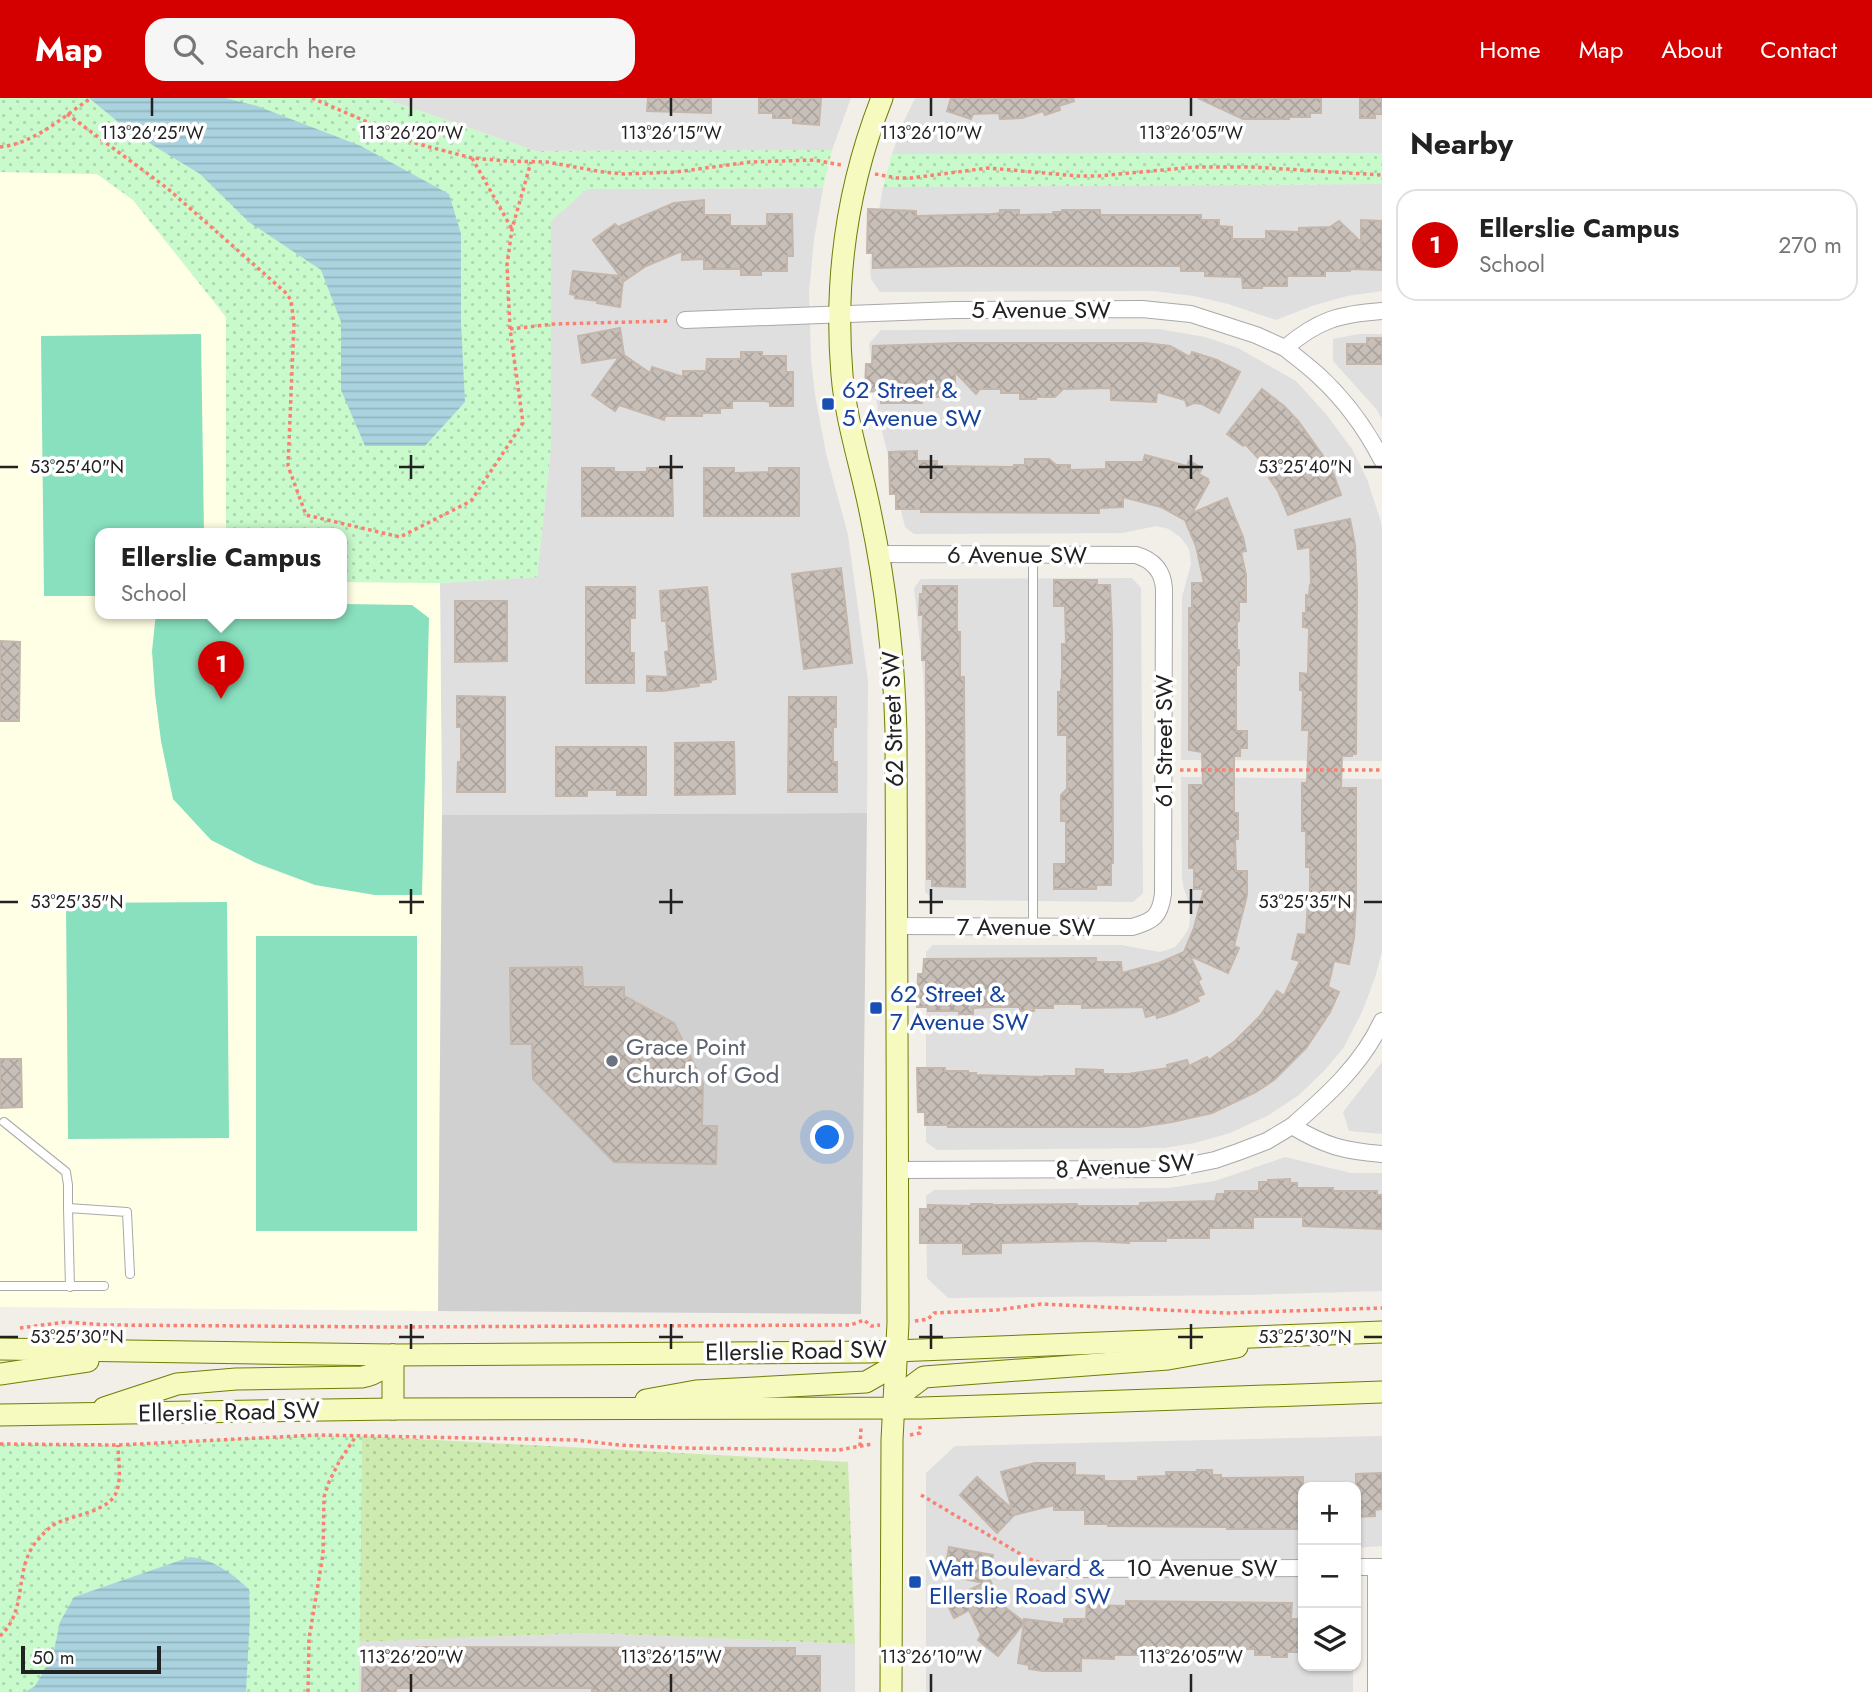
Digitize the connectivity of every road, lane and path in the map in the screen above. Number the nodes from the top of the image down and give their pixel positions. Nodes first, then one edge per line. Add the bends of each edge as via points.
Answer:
1 (91, 98) edge
2 (312, 98) edge
3 (881, 98) edge
4 (67, 114) junction
5 (0, 147) edge
6 (472, 158) junction
7 (531, 162) junction
8 (847, 166) dead end
9 (869, 173) dead end
10 (1382, 176) edge
11 (512, 229) junction
12 (1382, 311) edge
13 (839, 314) junction
14 (685, 320) joint
15 (510, 329) junction
16 (1285, 348) junction
17 (1382, 460) edge
18 (879, 554) junction
19 (1033, 555) junction
20 (1153, 564) joint
21 (1164, 770) junction
22 (1382, 770) edge
23 (1153, 919) joint
24 (897, 926) junction
25 (1033, 926) junction
26 (1382, 1021) edge
27 (4, 1122) dead end
28 (1292, 1126) junction
29 (1382, 1154) edge
30 (897, 1170) junction
31 (68, 1208) junction
32 (130, 1274) dead end
33 (0, 1286) edge
34 (104, 1286) dead end
35 (70, 1287) junction
36 (1382, 1308) edge
37 (929, 1319) dead end
38 (871, 1326) dead end
39 (12, 1330) dead end
40 (1382, 1332) edge
41 (1322, 1333) junction
42 (0, 1349) edge
43 (898, 1350) junction
44 (153, 1352) junction
45 (393, 1355) junction
46 (0, 1374) edge
47 (1382, 1392) edge
48 (893, 1408) junction
49 (393, 1409) junction
50 (589, 1410) junction
51 (0, 1415) edge
52 (82, 1415) junction
53 (356, 1436) junction
54 (0, 1444) edge
55 (118, 1445) junction
56 (860, 1446) dead end
57 (921, 1495) dead end
58 (1361, 1567) edge
59 (1379, 1567) edge
60 (1298, 1568) edge
61 (1059, 1569) joint
62 (0, 1636) edge
63 (308, 1692) edge
64 (891, 1692) edge
65 (1376, 1692) edge

1 - 4 path
2 - 6 path via 418,144
3 - 13 main road, 62 Street SW via 850,205
4 - 5 path via 19,143
4 - 15 path via 167,188 291,300 288,466 306,515 400,537 471,501 523,423
6 - 7 path
6 - 11 path
7 - 8 path via 624,174 750,162 814,160
7 - 11 path
9 - 10 path via 911,178 988,168 1098,176 1252,167
11 - 15 path via 507,265
12 - 16 street via 1334,317
13 - 14 street, 5 Avenue SW
13 - 16 street, 5 Avenue SW via 1142,309 1191,314
13 - 18 main road, 62 Street SW via 842,378
14 - 15 path
16 - 17 street, 5 Avenue SW via 1344,402
18 - 19 street, 6 Avenue SW
18 - 24 main road, 62 Street SW via 894,664
19 - 20 street, 6 Avenue SW via 1136,555
19 - 25 lane
20 - 21 street, 61 Street SW via 1160,571 1164,589
21 - 22 path
21 - 23 street, 61 Street SW via 1163,894
23 - 25 street, 7 Avenue SW via 1132,927
24 - 25 street, 7 Avenue SW
24 - 30 main road, 62 Street SW
26 - 28 street, 8 Avenue SW via 1344,1078
27 - 31 lane via 66,1172
28 - 29 street via 1328,1145
28 - 30 street, 8 Avenue SW via 1227,1156 1170,1169
30 - 43 main road, 62 Street SW
31 - 32 lane via 127,1212
31 - 35 lane
33 - 35 lane
34 - 35 lane
36 - 37 path via 1227,1313 1041,1304 934,1313
38 - 39 path via 864,1320 851,1325 66,1322
40 - 41 main road, Ellerslie Road SW
41 - 43 main road, Ellerslie Road SW
41 - 48 main road via 1168,1359 924,1377 904,1392
42 - 44 main road, Ellerslie Road SW
43 - 45 main road, Ellerslie Road SW
43 - 48 main road, 62 Street SW
43 - 50 main road via 887,1370 866,1382 696,1391
44 - 45 main road, Ellerslie Road SW
44 - 46 main road
45 - 49 main road
45 - 52 main road via 374,1375 177,1384
47 - 48 main road, Ellerslie Road SW
48 - 50 main road, Ellerslie Road SW
48 - 64 main road, 62 Street SW
49 - 50 main road, Ellerslie Road SW
49 - 52 main road, Ellerslie Road SW
51 - 52 main road, Ellerslie Road SW
53 - 55 path
53 - 56 path via 576,1440 682,1448 839,1450
53 - 63 path via 324,1497 323,1554 309,1639
54 - 55 path
55 - 62 path via 117,1492 104,1506 47,1529 27,1555 16,1613
57 - 61 path via 1027,1558
58 - 59 street
59 - 65 street
60 - 61 street, 10 Avenue SW

